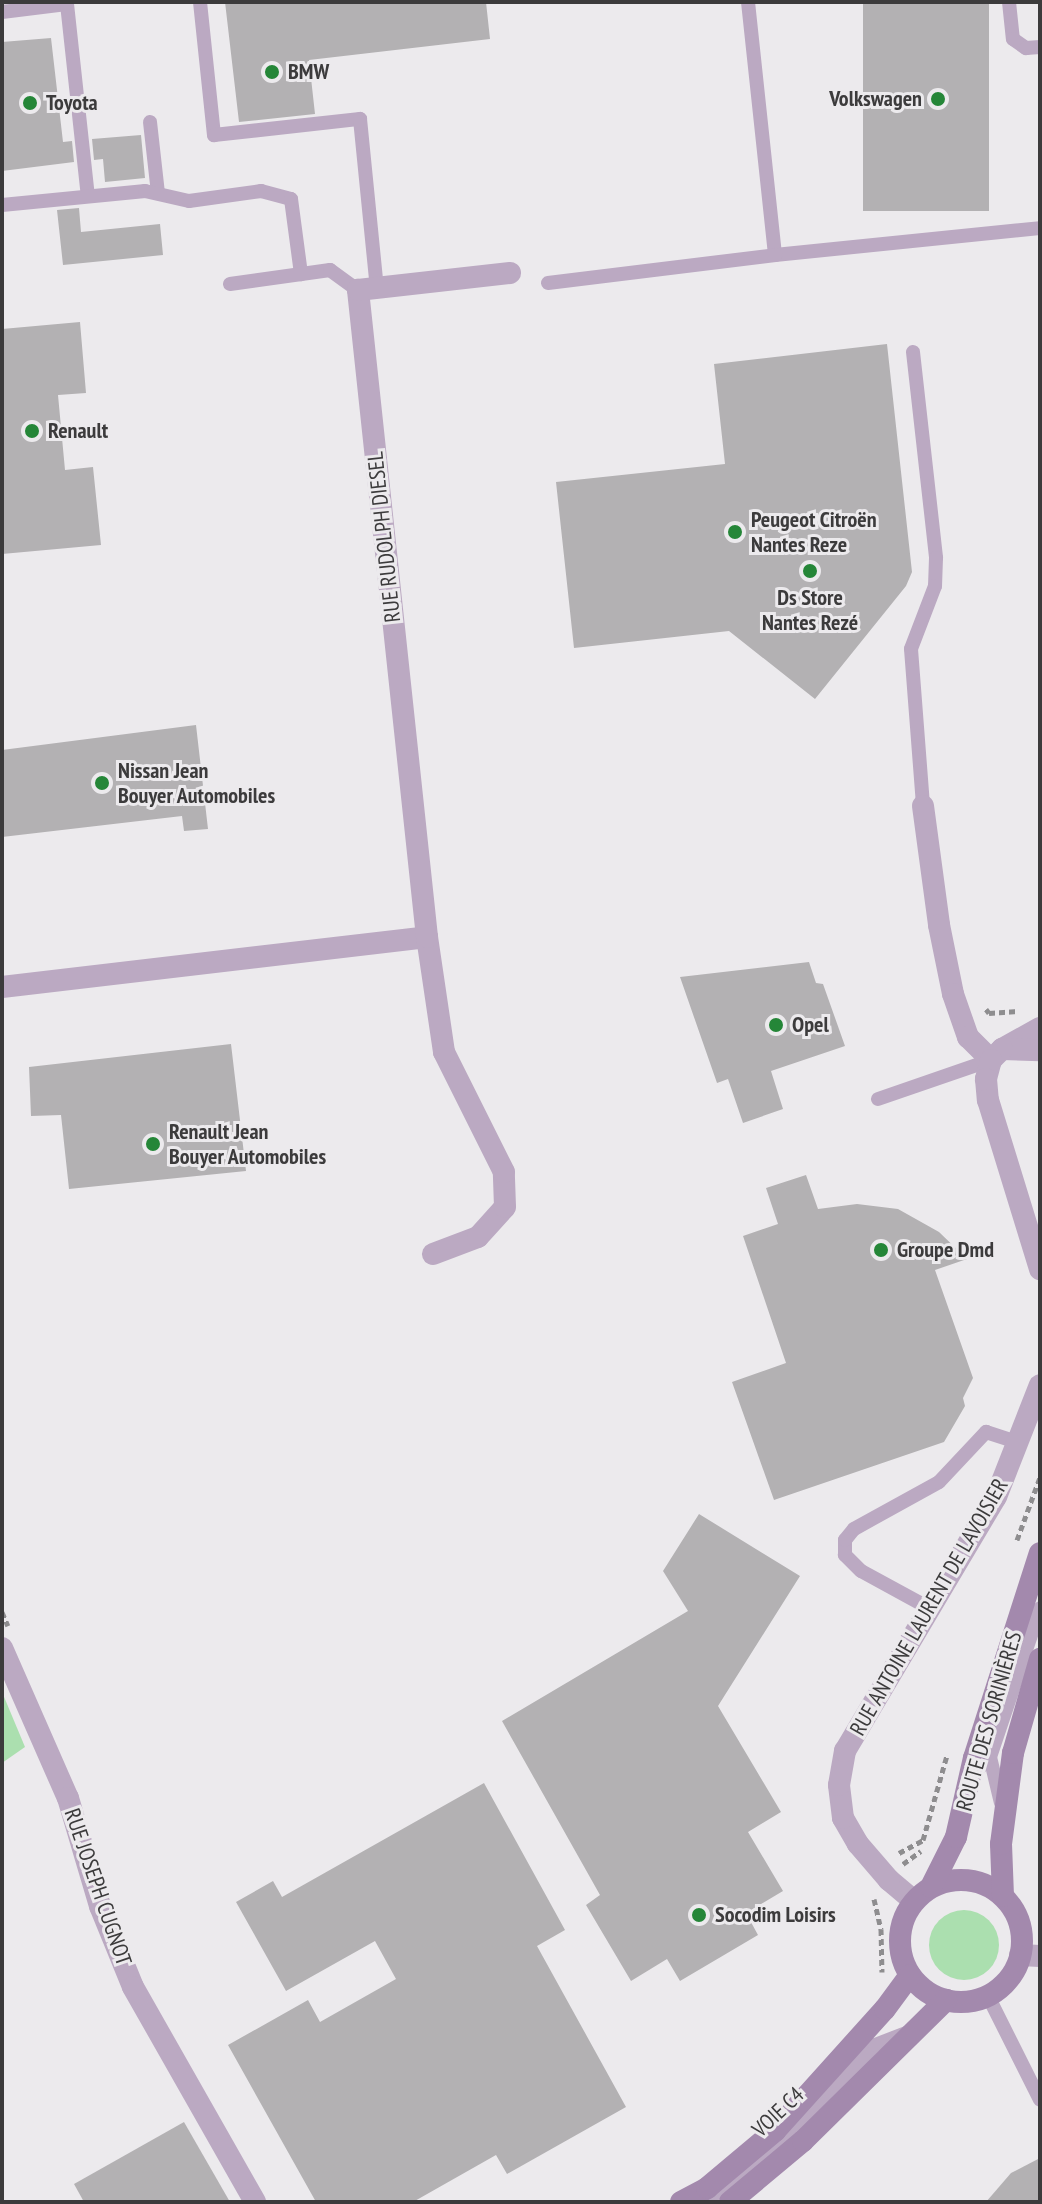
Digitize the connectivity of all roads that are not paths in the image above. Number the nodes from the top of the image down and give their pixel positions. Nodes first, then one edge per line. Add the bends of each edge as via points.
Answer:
1 (200, 2) edge
2 (748, 2) edge
3 (1009, 2) edge
4 (2, 12) edge
5 (1040, 47) edge
6 (150, 122) dead end
7 (158, 193) junction
8 (88, 196) junction
9 (2, 205) edge
10 (1040, 228) edge
11 (775, 255) junction
12 (510, 273) dead end
13 (301, 274) junction
14 (548, 283) dead end
15 (230, 284) dead end
16 (368, 289) junction
17 (913, 352) dead end
18 (923, 806) joint
19 (427, 937) junction
20 (2, 987) edge
21 (1040, 1028) edge
22 (1040, 1050) edge
23 (996, 1054) junction
24 (878, 1099) dead end
25 (433, 1254) dead end
26 (1040, 1269) edge
27 (1040, 1385) edge
28 (1019, 1443) junction
29 (1040, 1553) edge
30 (929, 1608) junction
31 (1040, 1608) edge
32 (2, 1648) edge
33 (1040, 1659) edge
34 (990, 1757) junction
35 (968, 1781) junction
36 (1004, 1814) junction
37 (931, 1887) junction
38 (1003, 1896) junction
39 (914, 1901) junction
40 (1030, 1955) edge
41 (910, 1975) junction
42 (988, 1996) junction
43 (946, 2000) junction
44 (885, 2009) junction
45 (911, 2032) junction
46 (875, 2045) junction
47 (1039, 2101) edge
48 (255, 2202) edge
49 (681, 2202) edge
50 (703, 2202) edge
51 (730, 2202) edge

1 - 16 lane via 214,135 360,119
2 - 11 lane
3 - 5 lane via 1013,39 1026,48
4 - 8 lane via 67,4
6 - 7 lane
7 - 8 lane
7 - 13 lane via 189,201 261,191 291,199
8 - 9 lane
10 - 11 lane
11 - 14 lane
12 - 16 street
13 - 15 lane
13 - 16 lane via 330,270
16 - 19 street, RUE RUDOLPH DIESEL
17 - 18 lane via 936,558 935,586 911,649
18 - 23 street via 953,994 968,1037
19 - 20 street
19 - 25 street, RUE RUDOLPH DIESEL via 444,1052 504,1172 505,1207 478,1237
21 - 23 street
22 - 23 street
23 - 24 lane
23 - 26 street via 986,1079 988,1100
27 - 28 street, RUE ANTOINE LAURENT DE LAVOISIER
28 - 30 street, RUE ANTOINE LAURENT DE LAVOISIER via 996,1497
28 - 30 lane via 986,1432 939,1482 854,1529 845,1540 845,1555 861,1571
29 - 35 main road, ROUTE DES SORINIÈRES
30 - 39 street, RUE ANTOINE LAURENT DE LAVOISIER via 845,1751 839,1785 843,1818 858,1844
31 - 34 lane
32 - 48 street, RUE JOSEPH CUGNOT via 68,1798 100,1906 133,1987
33 - 36 main road, ROUTE DES SORINIÈRES via 1020,1720
34 - 35 lane
34 - 36 lane
35 - 37 main road, ROUTE DES SORINIÈRES via 956,1837
36 - 38 main road, ROUTE DES SORINIÈRES
37 - 38 main road, ROUTE DES SORINIÈRES via 974,1880
37 - 39 main road, ROUTE DES SORINIÈRES
38 - 40 main road, ROUTE DES SORINIÈRES
39 - 41 main road via 903,1921 900,1943
40 - 42 main road, ROUTE DES SORINIÈRES
41 - 43 main road
41 - 44 main road
42 - 43 main road
42 - 47 lane
43 - 45 main road
44 - 46 lane, VOIE C4
44 - 49 main road via 775,2131 707,2188
45 - 46 lane, VOIE C4
45 - 51 main road via 803,2141
46 - 50 lane, VOIE C4 via 790,2135

